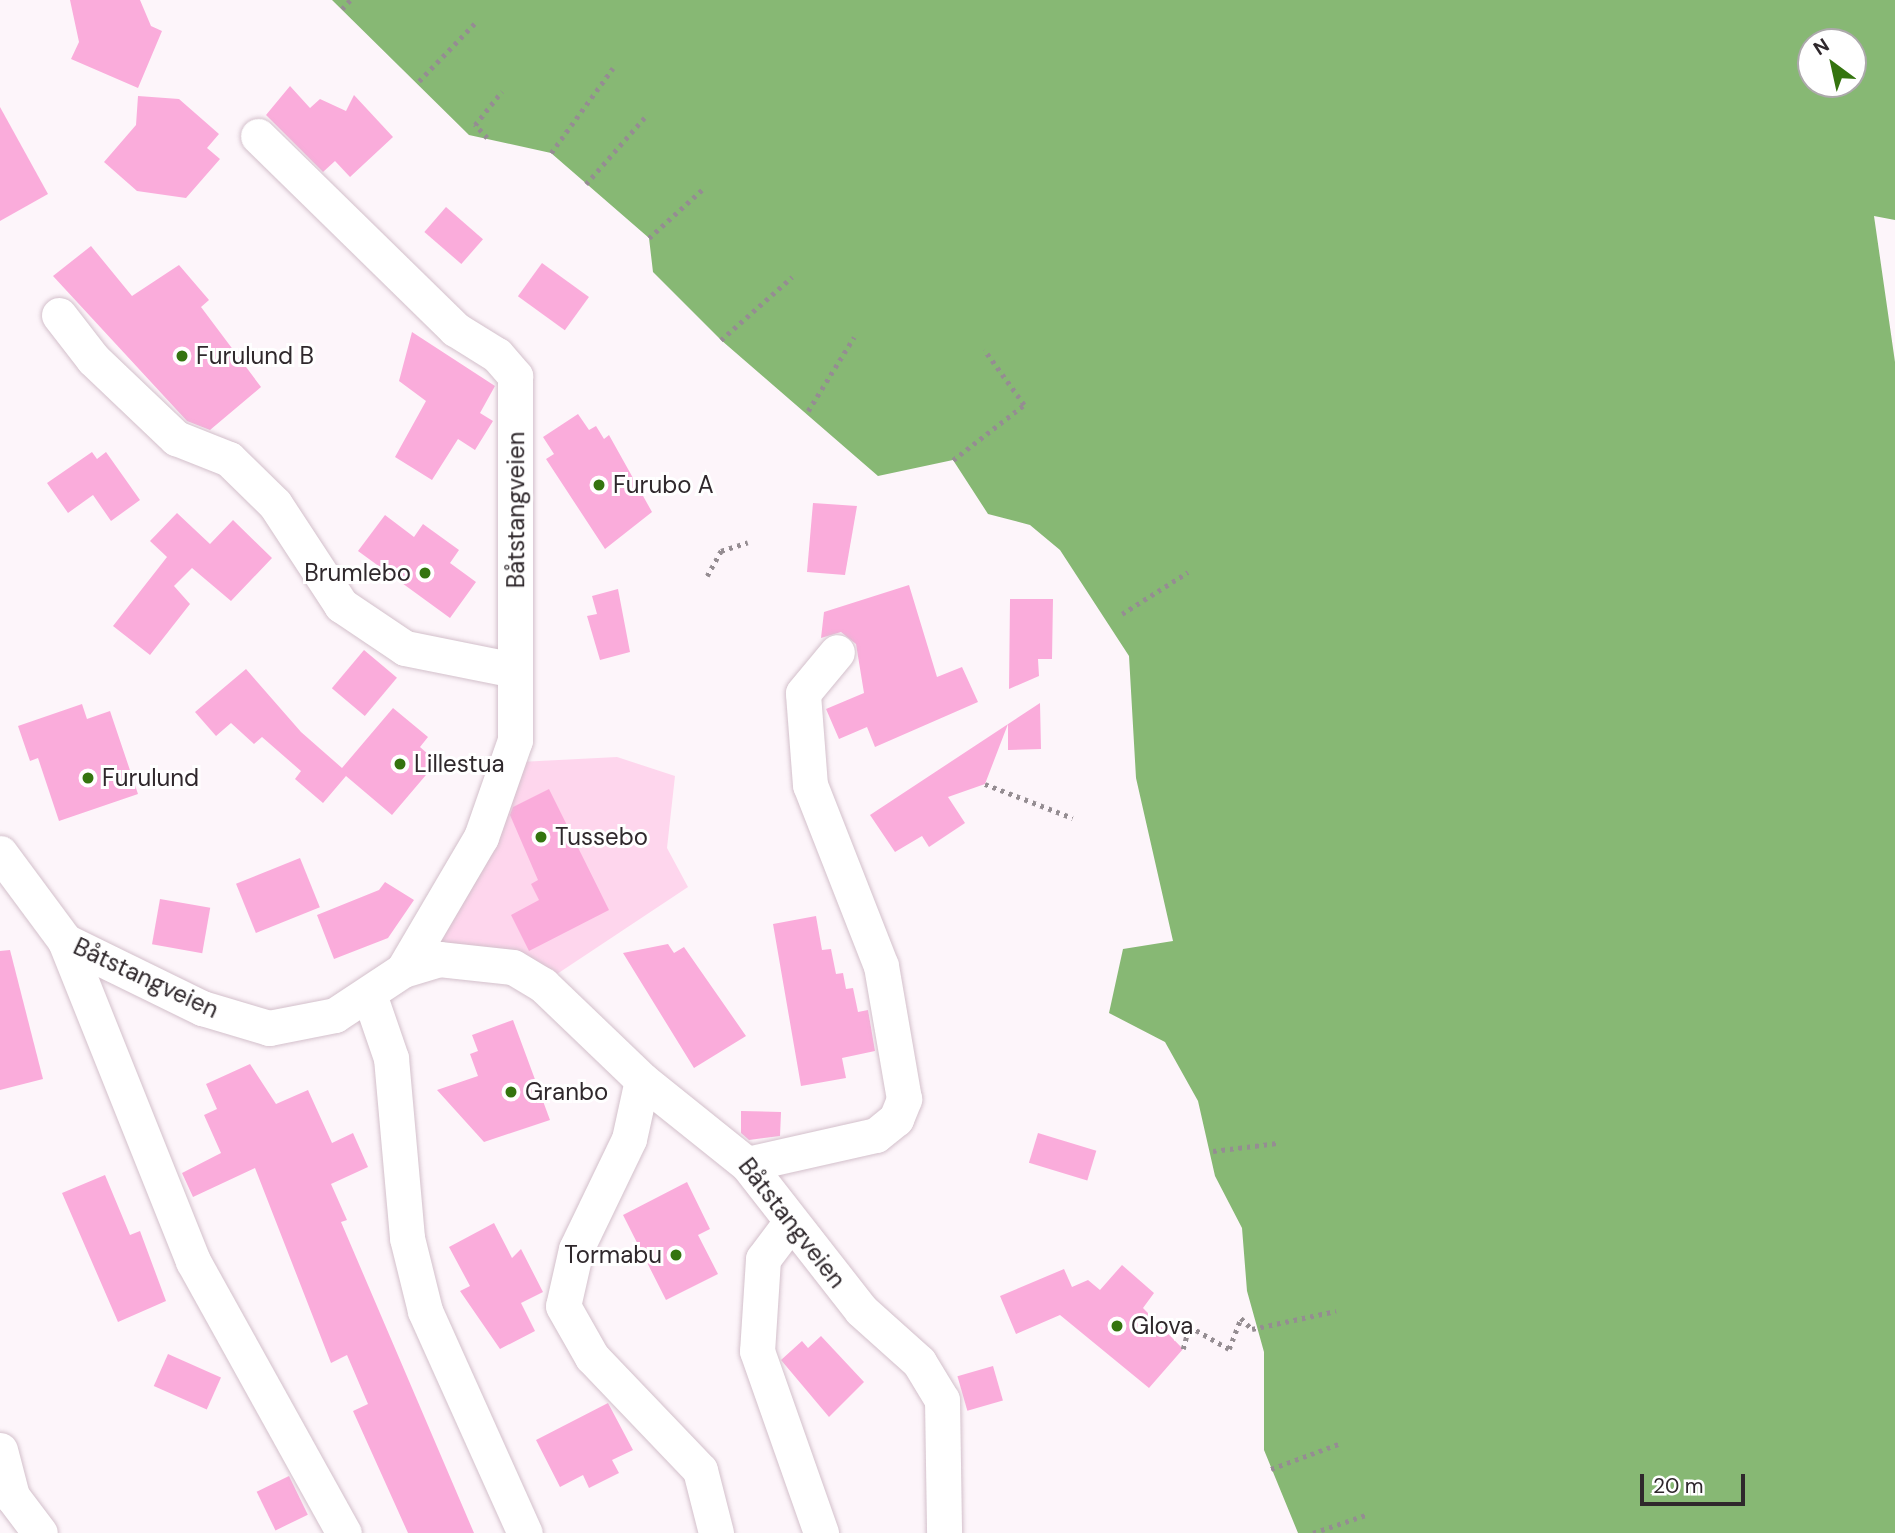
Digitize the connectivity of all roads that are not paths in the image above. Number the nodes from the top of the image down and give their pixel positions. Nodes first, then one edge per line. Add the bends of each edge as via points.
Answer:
1 (258, 136) dead end
2 (59, 315) dead end
3 (837, 652) dead end
4 (513, 670) junction
5 (0, 853) edge
6 (65, 941) junction
7 (403, 970) junction
8 (370, 997) junction
9 (642, 1080) junction
10 (747, 1164) junction
11 (790, 1223) junction
12 (0, 1450) edge
13 (40, 1533) edge
14 (344, 1533) edge
15 (525, 1533) edge
16 (716, 1533) edge
17 (821, 1533) edge
18 (944, 1533) edge

1 - 4 street, Båtstangveien via 455,329 497,355 515,376
2 - 4 street via 93,359 176,438 229,459 275,504 341,606 405,648
3 - 10 street via 803,693 810,785 881,965 904,1099 896,1119 876,1135
4 - 7 street, Båtstangveien via 515,740 501,789
5 - 6 street, Båtstangveien
6 - 8 street, Båtstangveien via 202,1008 269,1028 335,1015
6 - 14 street via 193,1261
7 - 8 street, Båtstangveien
7 - 9 street, Båtstangveien via 439,959 513,967 543,985
8 - 15 street via 391,1058 407,1238 425,1311
9 - 10 street, Båtstangveien
9 - 16 street via 629,1139 576,1249 563,1306 592,1357 700,1470
10 - 11 street, Båtstangveien
11 - 17 street via 763,1259 757,1351
11 - 18 street, Båtstangveien via 861,1310 919,1362 942,1400
12 - 13 street via 12,1496

